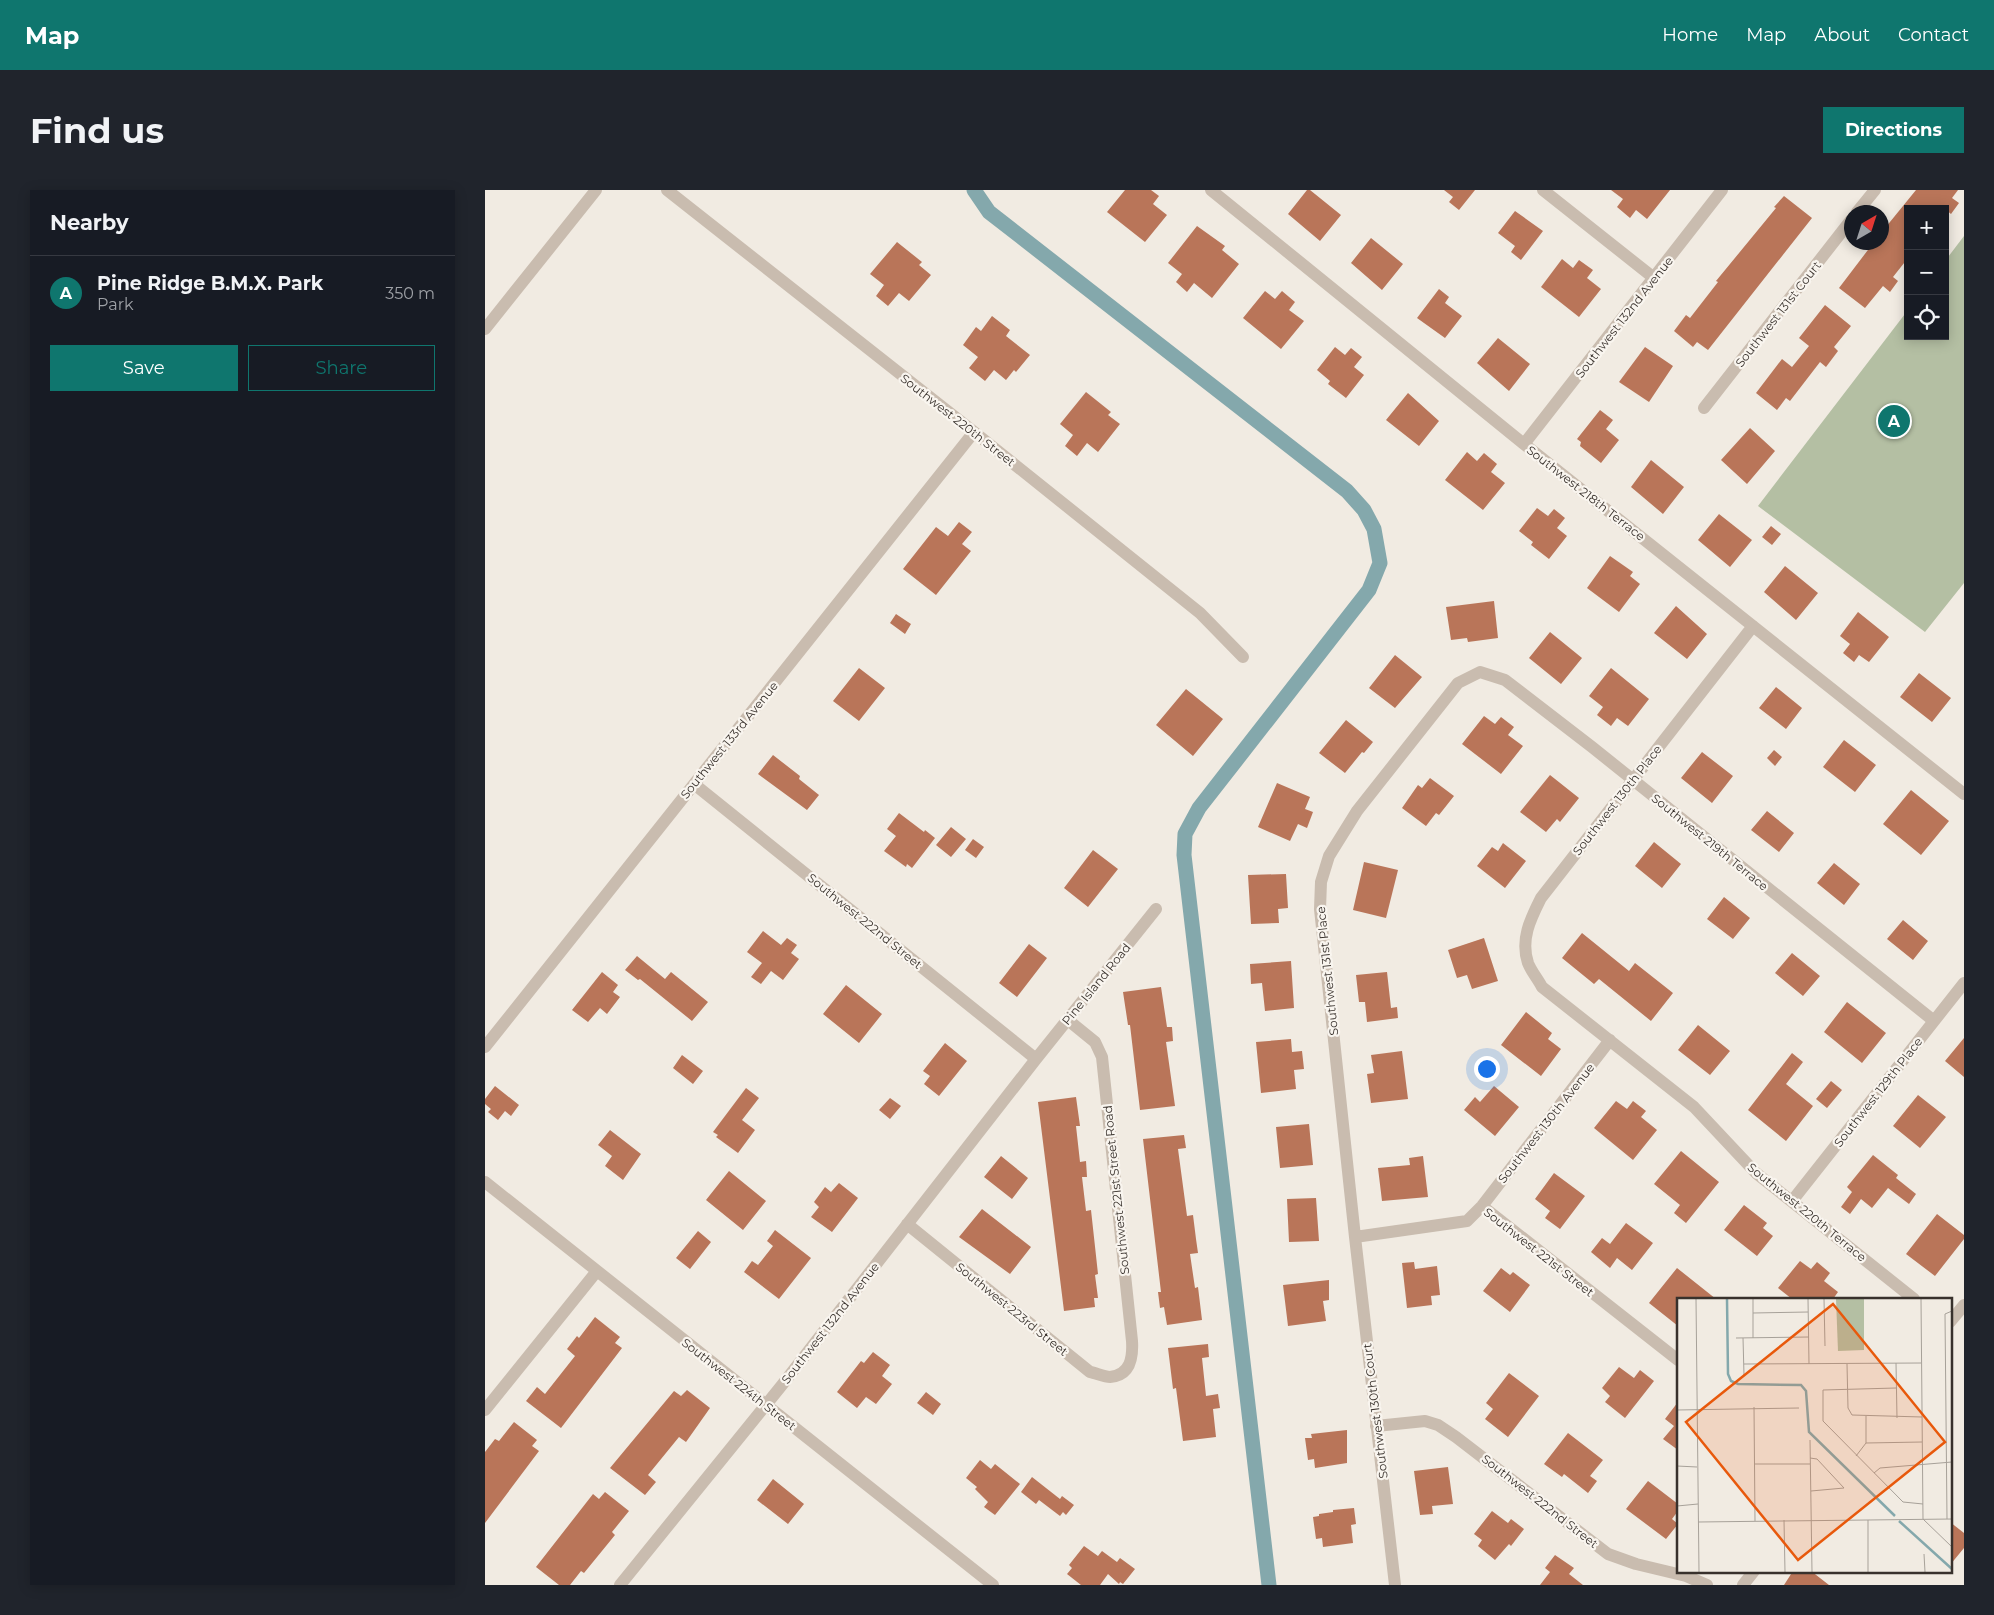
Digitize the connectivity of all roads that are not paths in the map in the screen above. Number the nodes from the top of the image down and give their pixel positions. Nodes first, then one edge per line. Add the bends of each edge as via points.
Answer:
1 (596, 190) edge
2 (667, 190) edge
3 (1211, 190) edge
4 (1543, 190) edge
5 (1722, 190) edge
6 (1875, 190) edge
7 (1863, 205) edge
8 (1844, 229) edge
9 (1655, 278) junction
10 (485, 329) edge
11 (1704, 408) dead end
12 (974, 432) junction
13 (1524, 444) junction
14 (1753, 626) junction
15 (1243, 657) dead end
16 (1480, 672) joint
17 (1632, 780) junction
18 (694, 784) junction
19 (1964, 794) edge
20 (1156, 909) dead end
21 (1964, 983) edge
22 (1542, 987) joint
23 (1068, 1020) junction
24 (1935, 1022) junction
25 (1610, 1040) junction
26 (485, 1047) edge
27 (1036, 1059) junction
28 (485, 1182) edge
29 (1792, 1201) junction
30 (1482, 1206) junction
31 (907, 1224) junction
32 (1355, 1237) junction
33 (597, 1271) junction
34 (1913, 1298) edge
35 (1964, 1305) edge
36 (1951, 1321) edge
37 (1677, 1359) edge
38 (1123, 1372) joint
39 (766, 1405) junction
40 (485, 1410) edge
41 (1376, 1426) junction
42 (1753, 1572) edge
43 (619, 1585) edge
44 (993, 1585) edge
45 (1395, 1585) edge
46 (1707, 1585) edge
47 (1743, 1585) edge

1 - 10 street
2 - 12 street, Southwest 220th Street
3 - 13 street, Southwest 218th Terrace
4 - 9 street
5 - 9 street, Southwest 132nd Avenue
6 - 7 street
8 - 11 street, Southwest 131st Court
9 - 13 street, Southwest 132nd Avenue
12 - 15 street, Southwest 220th Street via 1200,613
12 - 18 street, Southwest 133rd Avenue
13 - 14 street, Southwest 218th Terrace
14 - 17 street, Southwest 130th Place
14 - 19 street, Southwest 218th Terrace
16 - 17 street, Southwest 219th Terrace via 1505,680
16 - 32 street, Southwest 131st Place via 1458,683 1357,811 1329,856 1321,882 1320,909
17 - 22 street, Southwest 130th Place via 1541,898 1529,923 1525,942 1528,963
17 - 24 street, Southwest 219th Terrace
18 - 26 street, Southwest 133rd Avenue
18 - 27 street, Southwest 222nd Street
20 - 23 street, Pine Island Road
21 - 24 street, Southwest 129th Place
22 - 25 street, Southwest 220th Terrace
23 - 27 street, Pine Island Road
23 - 38 street, Southwest 221st Street Road via 1095,1042 1102,1057 1132,1341 1133,1359
24 - 29 street, Southwest 129th Place
25 - 29 street, Southwest 220th Terrace via 1694,1107 1757,1173
25 - 30 street, Southwest 130th Avenue
27 - 31 street, Southwest 132nd Avenue
28 - 33 street, Southwest 224th Street
29 - 34 street, Southwest 220th Terrace
30 - 32 street, Southwest 221st Street via 1467,1221
30 - 37 street, Southwest 221st Street
31 - 38 street, Southwest 223rd Street via 1090,1372 1109,1377
31 - 39 street, Southwest 132nd Avenue
32 - 41 street, Southwest 130th Court
33 - 39 street, Southwest 224th Street
33 - 40 street
35 - 36 street
39 - 43 street, Southwest 132nd Avenue
39 - 44 street, Southwest 224th Street
41 - 45 street, Southwest 130th Court
41 - 46 street, Southwest 222nd Street via 1425,1421 1438,1425 1608,1554
42 - 47 street

